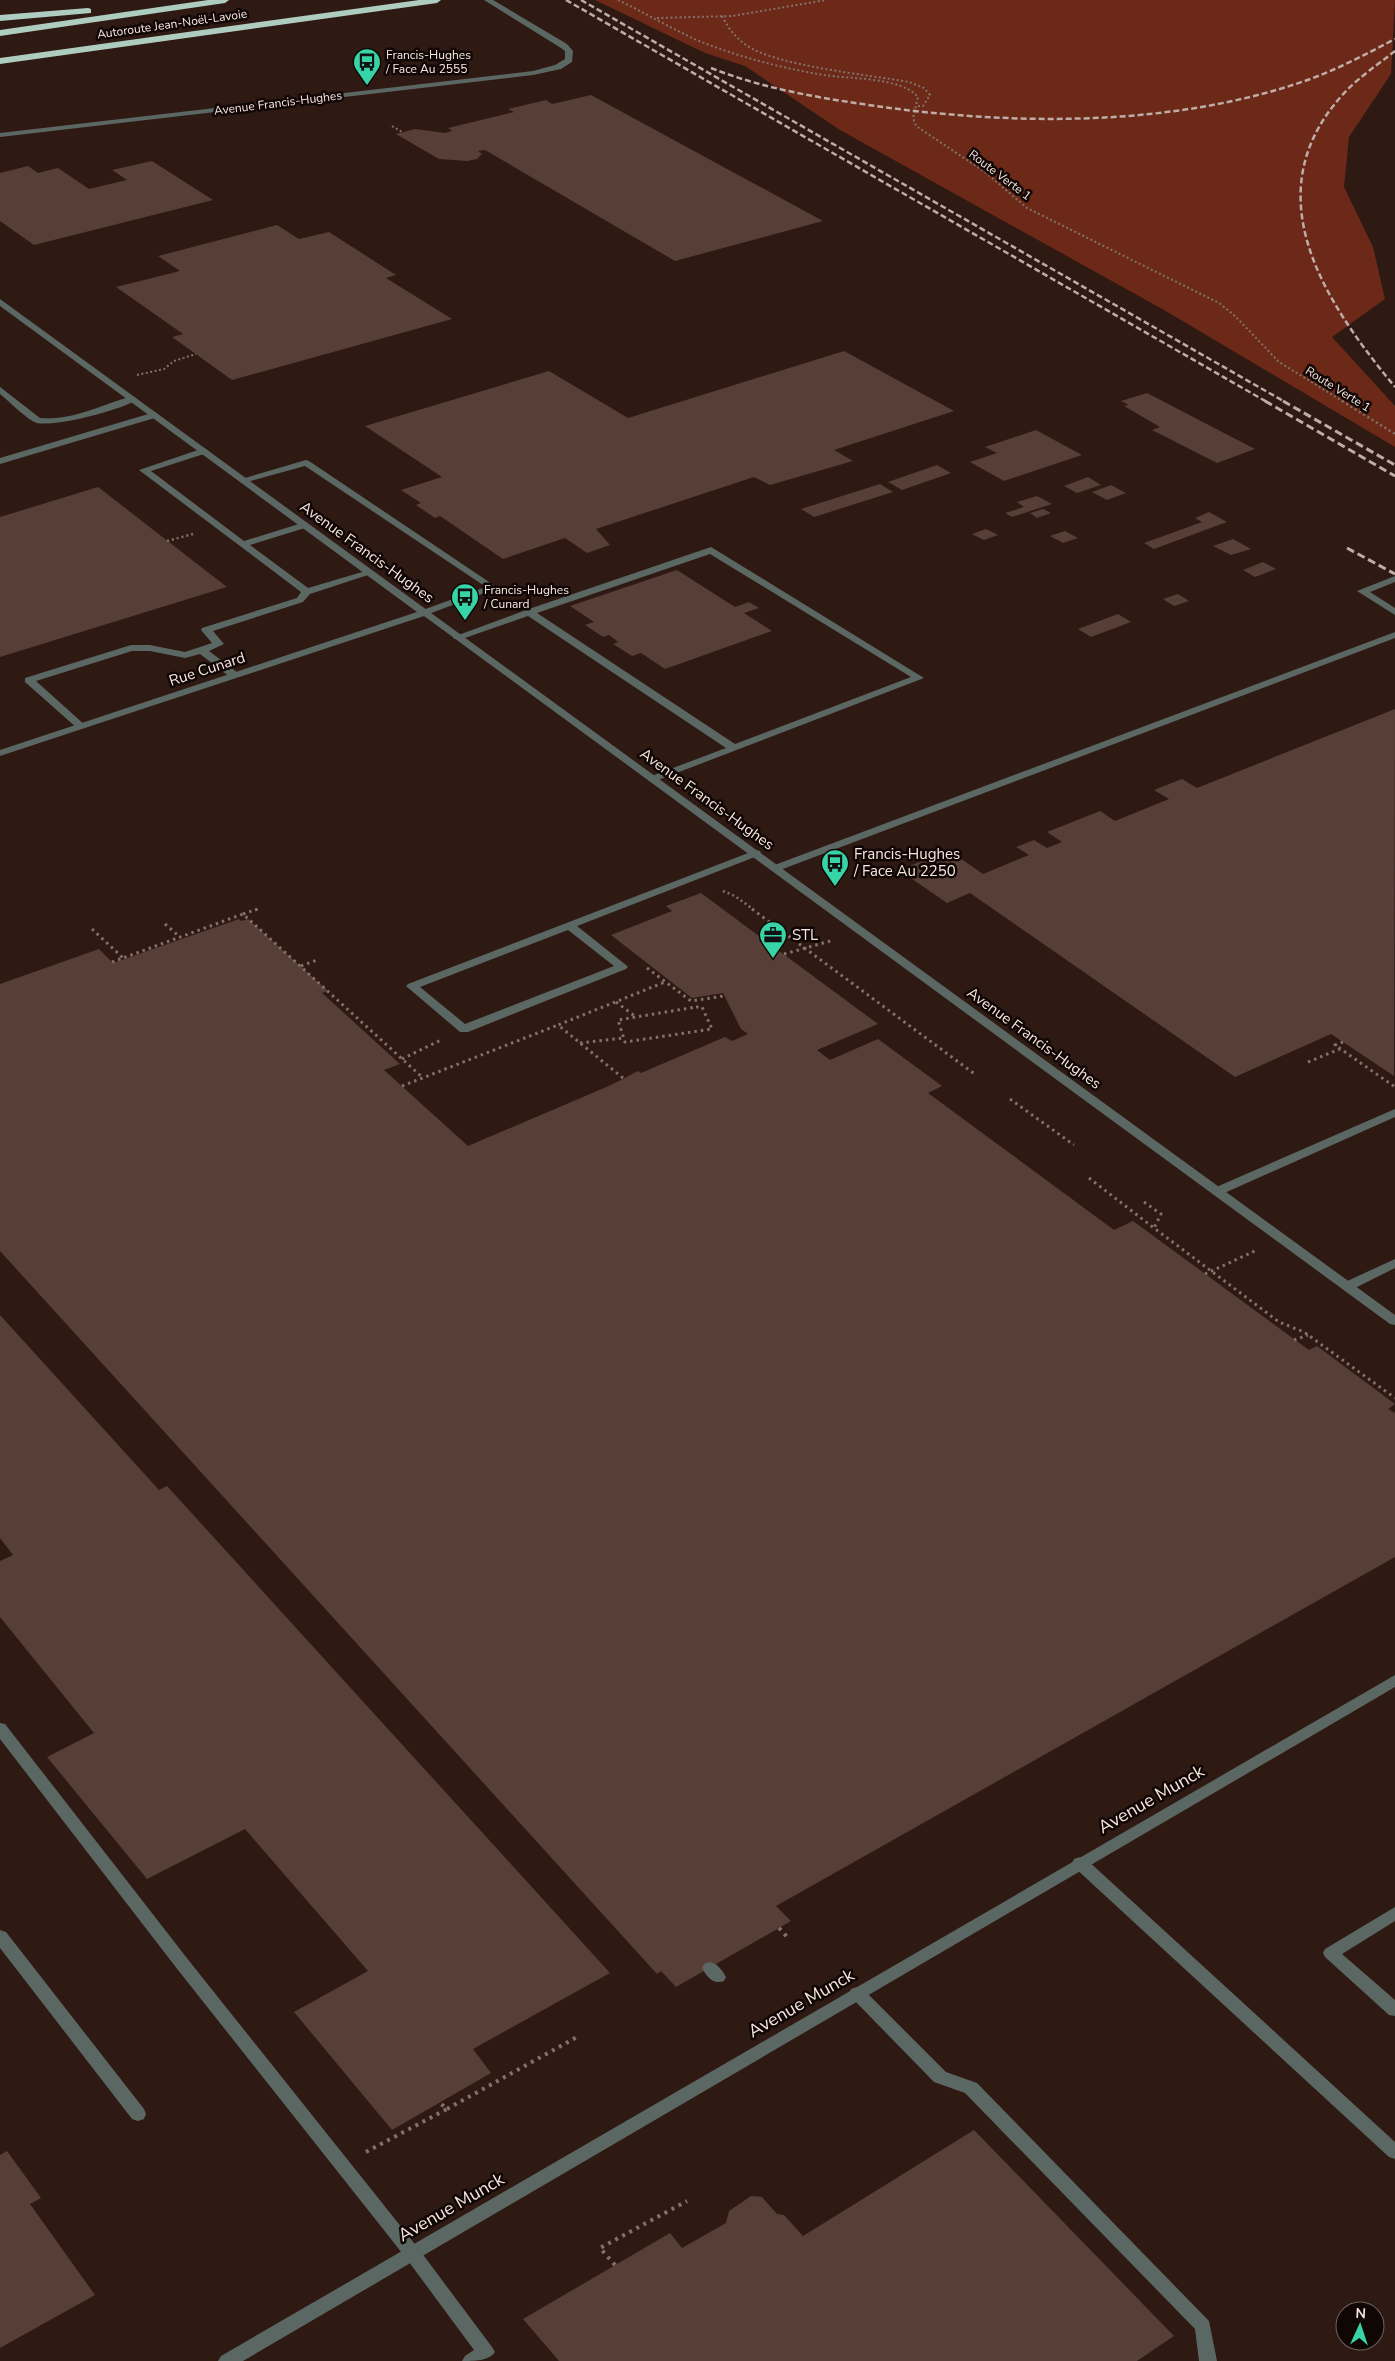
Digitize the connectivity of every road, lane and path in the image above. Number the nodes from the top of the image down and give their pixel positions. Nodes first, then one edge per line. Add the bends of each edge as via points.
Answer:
1 (223, 0) edge
2 (437, 0) edge
3 (488, 0) edge
4 (618, 0) edge
5 (826, 0) edge
6 (722, 16) junction
7 (0, 18) edge
8 (657, 18) junction
9 (0, 33) edge
10 (190, 34) junction
11 (0, 61) edge
12 (0, 68) edge
13 (916, 106) junction
14 (392, 126) dead end
15 (402, 132) dead end
16 (0, 135) edge
17 (0, 302) edge
18 (196, 354) dead end
19 (134, 376) dead end
20 (0, 390) edge
21 (133, 399) junction
22 (155, 415) junction
23 (1395, 434) edge
24 (204, 451) junction
25 (0, 461) edge
26 (243, 480) junction
27 (305, 525) junction
28 (196, 533) dead end
29 (167, 541) dead end
30 (243, 544) junction
31 (369, 572) junction
32 (1395, 579) edge
33 (307, 592) junction
34 (529, 612) junction
35 (1395, 612) edge
36 (423, 613) junction
37 (1395, 635) edge
38 (458, 637) junction
39 (202, 650) junction
40 (234, 675) junction
41 (80, 726) junction
42 (733, 748) junction
43 (0, 753) edge
44 (653, 779) junction
45 (756, 853) junction
46 (776, 868) junction
47 (719, 889) dead end
48 (258, 909) dead end
49 (243, 914) junction
50 (165, 924) dead end
51 (569, 926) junction
52 (92, 929) dead end
53 (180, 937) junction
54 (839, 939) dead end
55 (804, 949) junction
56 (784, 954) dead end
57 (123, 958) junction
58 (317, 960) dead end
59 (112, 962) dead end
60 (300, 966) junction
61 (645, 966) dead end
62 (665, 982) junction
63 (724, 996) dead end
64 (691, 1001) junction
65 (615, 1002) junction
66 (696, 1007) junction
67 (636, 1017) junction
68 (558, 1025) junction
69 (624, 1038) junction
70 (443, 1039) dead end
71 (1343, 1042) dead end
72 (580, 1043) junction
73 (1340, 1049) junction
74 (402, 1059) junction
75 (1308, 1062) dead end
76 (976, 1075) dead end
77 (423, 1078) junction
78 (623, 1078) dead end
79 (402, 1086) dead end
80 (1395, 1087) edge
81 (1010, 1099) dead end
82 (1395, 1113) edge
83 (1074, 1145) dead end
84 (1089, 1178) dead end
85 (1218, 1191) junction
86 (1144, 1202) dead end
87 (1154, 1228) junction
88 (1260, 1249) dead end
89 (1395, 1263) edge
90 (1212, 1271) junction
91 (1205, 1274) dead end
92 (1348, 1286) junction
93 (1395, 1321) edge
94 (1308, 1334) junction
95 (1294, 1340) dead end
96 (1395, 1398) edge
97 (1395, 1680) edge
98 (0, 1728) edge
99 (1080, 1863) junction
100 (1395, 1913) edge
101 (779, 1928) dead end
102 (0, 1936) edge
103 (789, 1939) dead end
104 (857, 1993) junction
105 (1395, 2010) edge
106 (577, 2037) dead end
107 (440, 2102) dead end
108 (447, 2109) junction
109 (138, 2114) dead end
110 (1395, 2152) edge
111 (342, 2165) junction
112 (687, 2201) dead end
113 (412, 2252) junction
114 (615, 2265) dead end
115 (483, 2358) edge
116 (227, 2361) edge
117 (1208, 2361) edge

1 - 7 highway
1 - 9 highway, Autoroute Jean-Noël-Lavoie
2 - 10 highway, Autoroute Jean-Noël-Lavoie
3 - 16 street, Avenue Francis-Hughes via 564,46 569,52 569,60 553,69 533,73
4 - 8 path, Route Verte 1
5 - 6 path
6 - 8 path
6 - 13 path via 728,29 747,46 783,60 904,81 924,88 930,95 929,100 923,106
8 - 13 path, Route Verte 1 via 702,42 756,58 814,74 909,88 917,94
10 - 11 highway, Autoroute Jean-Noël-Lavoie
10 - 12 highway
13 - 23 path, Route Verte 1 via 913,121 919,130 985,172 1021,204 1219,302 1279,362
14 - 15 path
17 - 21 street, Avenue Francis-Hughes
18 - 19 path via 174,361 164,370
20 - 21 street via 42,421
21 - 22 street, Avenue Francis-Hughes
22 - 24 street, Avenue Francis-Hughes
22 - 25 street
24 - 26 street, Avenue Francis-Hughes
24 - 30 street via 144,470
26 - 27 street, Avenue Francis-Hughes
26 - 36 street, Rue Cunard via 306,463 493,588
27 - 30 street
27 - 31 street, Avenue Francis-Hughes
28 - 29 path
30 - 33 street
31 - 33 street
31 - 36 street, Avenue Francis-Hughes
32 - 35 street via 1362,591
33 - 39 street via 300,600 206,630 219,644
34 - 38 street
34 - 42 street
34 - 42 street via 711,550 919,678
36 - 38 street, Avenue Francis-Hughes
36 - 40 street, Rue Cunard
37 - 46 street
38 - 44 street, Avenue Francis-Hughes
39 - 40 street
39 - 41 street via 185,655 150,648 130,648 28,680
40 - 41 street, Rue Cunard
41 - 43 street, Rue Cunard
42 - 44 street
44 - 45 street, Avenue Francis-Hughes
45 - 46 street, Avenue Francis-Hughes
45 - 51 street
46 - 85 street, Avenue Francis-Hughes
47 - 55 path via 735,896
48 - 49 path
49 - 53 path
49 - 60 path
50 - 53 path
51 - 51 street via 476,961 412,986 464,1029 622,967
52 - 57 path
53 - 57 path
54 - 55 path
55 - 56 path
55 - 76 path
57 - 59 path
58 - 60 path
60 - 74 path
61 - 62 path
62 - 64 path
62 - 65 path
63 - 64 path
64 - 66 path
65 - 67 path
65 - 68 path
66 - 67 path
66 - 69 path via 702,1007 712,1028 625,1042
67 - 69 path via 618,1020
68 - 72 path
68 - 77 path
69 - 72 path
70 - 74 path
71 - 73 path via 1335,1045
72 - 78 path
73 - 75 path
73 - 80 path
74 - 77 path
77 - 79 path
81 - 83 path
82 - 85 street
84 - 87 path
85 - 92 street, Avenue Francis-Hughes
86 - 87 path via 1161,1214
87 - 90 path
88 - 90 path
89 - 92 street
90 - 91 path
90 - 94 path via 1279,1322
92 - 93 street, Avenue Francis-Hughes
94 - 95 path
94 - 96 path
97 - 99 street, Avenue Munck
98 - 111 street
99 - 104 street, Avenue Munck
99 - 110 street
100 - 105 street via 1331,1953
101 - 103 path
102 - 109 street
104 - 113 street, Avenue Munck
104 - 117 street via 940,2076 971,2088 1203,2326
106 - 108 path
107 - 108 path
108 - 111 path
111 - 113 street
112 - 114 path via 600,2248
113 - 115 street
113 - 116 street, Avenue Munck

